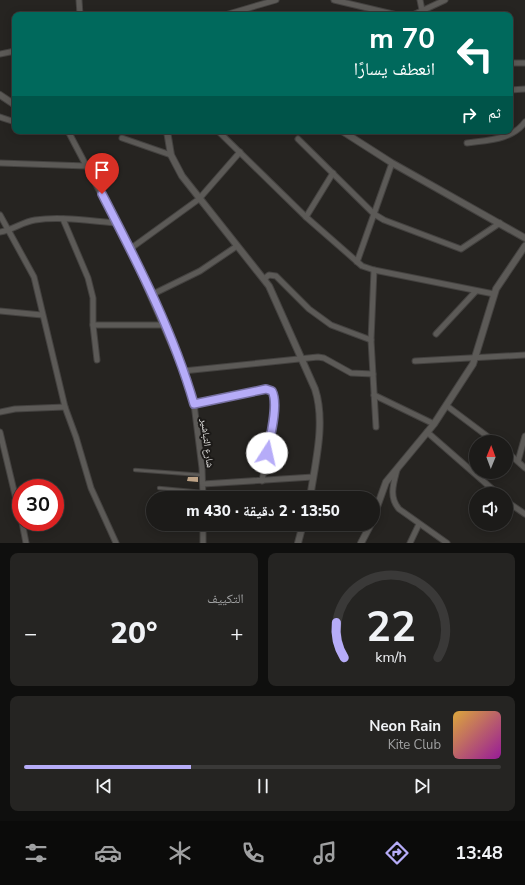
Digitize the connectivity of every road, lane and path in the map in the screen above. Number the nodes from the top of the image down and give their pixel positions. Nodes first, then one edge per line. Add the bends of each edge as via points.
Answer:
1 (80, 0) edge
2 (276, 0) edge
3 (334, 0) edge
4 (420, 0) edge
5 (445, 0) edge
6 (80, 12) edge
7 (235, 12) edge
8 (384, 12) edge
9 (422, 12) edge
10 (424, 12) edge
11 (12, 52) edge
12 (0, 54) edge
13 (513, 63) edge
14 (525, 63) edge
15 (525, 89) edge
16 (513, 90) edge
17 (0, 95) edge
18 (12, 103) edge
19 (0, 117) edge
20 (12, 121) edge
21 (525, 122) edge
22 (513, 133) edge
23 (70, 134) edge
24 (167, 134) edge
25 (221, 134) edge
26 (347, 134) edge
27 (511, 134) edge
28 (122, 138) dead end
29 (298, 139) dead end
30 (467, 143) dead end
31 (240, 152) junction
32 (171, 155) junction
33 (0, 163) edge
34 (392, 163) junction
35 (87, 166) junction
36 (333, 173) junction
37 (199, 199) junction
38 (374, 214) junction
39 (0, 215) edge
40 (306, 216) junction
41 (63, 219) junction
42 (116, 222) junction
43 (500, 223) junction
44 (8, 231) junction
45 (0, 232) edge
46 (525, 238) edge
47 (237, 246) junction
48 (525, 246) edge
49 (130, 249) junction
50 (357, 262) junction
51 (374, 270) junction
52 (264, 279) junction
53 (476, 291) junction
54 (494, 294) junction
55 (151, 295) junction
56 (0, 311) edge
57 (42, 315) junction
58 (93, 325) junction
59 (165, 325) junction
60 (436, 334) dead end
61 (371, 340) junction
62 (525, 355) edge
63 (476, 358) junction
64 (302, 359) junction
65 (97, 360) dead end
66 (416, 361) dead end
67 (183, 371) junction
68 (374, 374) junction
69 (374, 395) junction
70 (194, 404) junction
71 (446, 406) junction
72 (65, 408) junction
73 (0, 412) edge
74 (434, 424) junction
75 (376, 427) dead end
76 (0, 432) edge
77 (427, 432) junction
78 (485, 435) edge
79 (525, 436) edge
80 (513, 457) edge
81 (518, 461) junction
82 (525, 468) edge
83 (135, 470) dead end
84 (397, 470) junction
85 (202, 474) junction
86 (313, 477) junction
87 (262, 481) junction
88 (12, 483) edge
89 (203, 484) junction
90 (490, 487) edge
91 (159, 488) dead end
92 (178, 491) edge
93 (203, 491) edge
94 (311, 491) edge
95 (380, 499) edge
96 (513, 506) edge
97 (525, 514) edge
98 (419, 524) junction
99 (23, 531) edge
100 (203, 531) edge
101 (301, 531) edge
102 (367, 531) edge
103 (26, 543) edge
104 (116, 543) edge
105 (203, 543) edge
106 (298, 543) edge
107 (361, 543) edge
108 (410, 543) edge
109 (446, 543) edge

1 - 6 street
2 - 7 street
3 - 8 street
4 - 9 street
5 - 10 street
11 - 12 street
13 - 14 street
15 - 16 street
17 - 18 street
19 - 20 street
21 - 22 street
23 - 35 street, شارع التباشير
24 - 32 street
25 - 31 street
26 - 34 street
27 - 30 street
28 - 32 street
29 - 36 street
31 - 37 street
31 - 40 street
32 - 37 street
33 - 35 street
34 - 38 street
34 - 43 street
35 - 42 street, شارع التباشير
36 - 38 street
36 - 40 street
37 - 47 street
37 - 49 street
38 - 43 street via 461,249
38 - 50 street
39 - 44 street
40 - 50 street
41 - 42 street
41 - 44 street via 34,220
41 - 58 street via 90,282
42 - 49 street, شارع التباشير
43 - 46 street
44 - 45 street
44 - 57 street via 34,277
47 - 52 street
47 - 55 street via 200,271
48 - 54 street via 498,284
49 - 55 street, شارع التباشير
50 - 51 street
51 - 53 street
51 - 61 street
52 - 61 street via 269,275 276,276 309,309 331,325
52 - 64 street
53 - 54 street
53 - 60 street
54 - 63 street
55 - 59 street, شارع التباشير
56 - 57 street
57 - 72 street
58 - 59 street
58 - 65 street
59 - 67 street, شارع التباشير
61 - 68 street
62 - 63 street
63 - 66 street
63 - 71 street
64 - 67 street
64 - 68 street via 324,358 351,373
64 - 86 street via 320,411
67 - 70 street, شارع التباشير
68 - 69 street
69 - 74 street
69 - 75 street
70 - 85 street, شارع التباشير
70 - 87 street via 266,389 272,391 274,415
71 - 74 street
71 - 78 street
72 - 73 street via 14,409
72 - 104 street via 91,488
74 - 77 street
76 - 88 street
77 - 84 street
77 - 90 street
79 - 81 street
80 - 81 street
81 - 82 street
83 - 85 lane
84 - 95 street via 386,482
84 - 98 street via 393,486 394,503
85 - 89 street, شارع التباشير
86 - 87 street
86 - 94 street
87 - 89 street
89 - 93 street, شارع التباشير
91 - 92 lane
96 - 97 street
98 - 108 street
98 - 109 street
99 - 103 street
100 - 105 street
101 - 106 street
102 - 107 street

